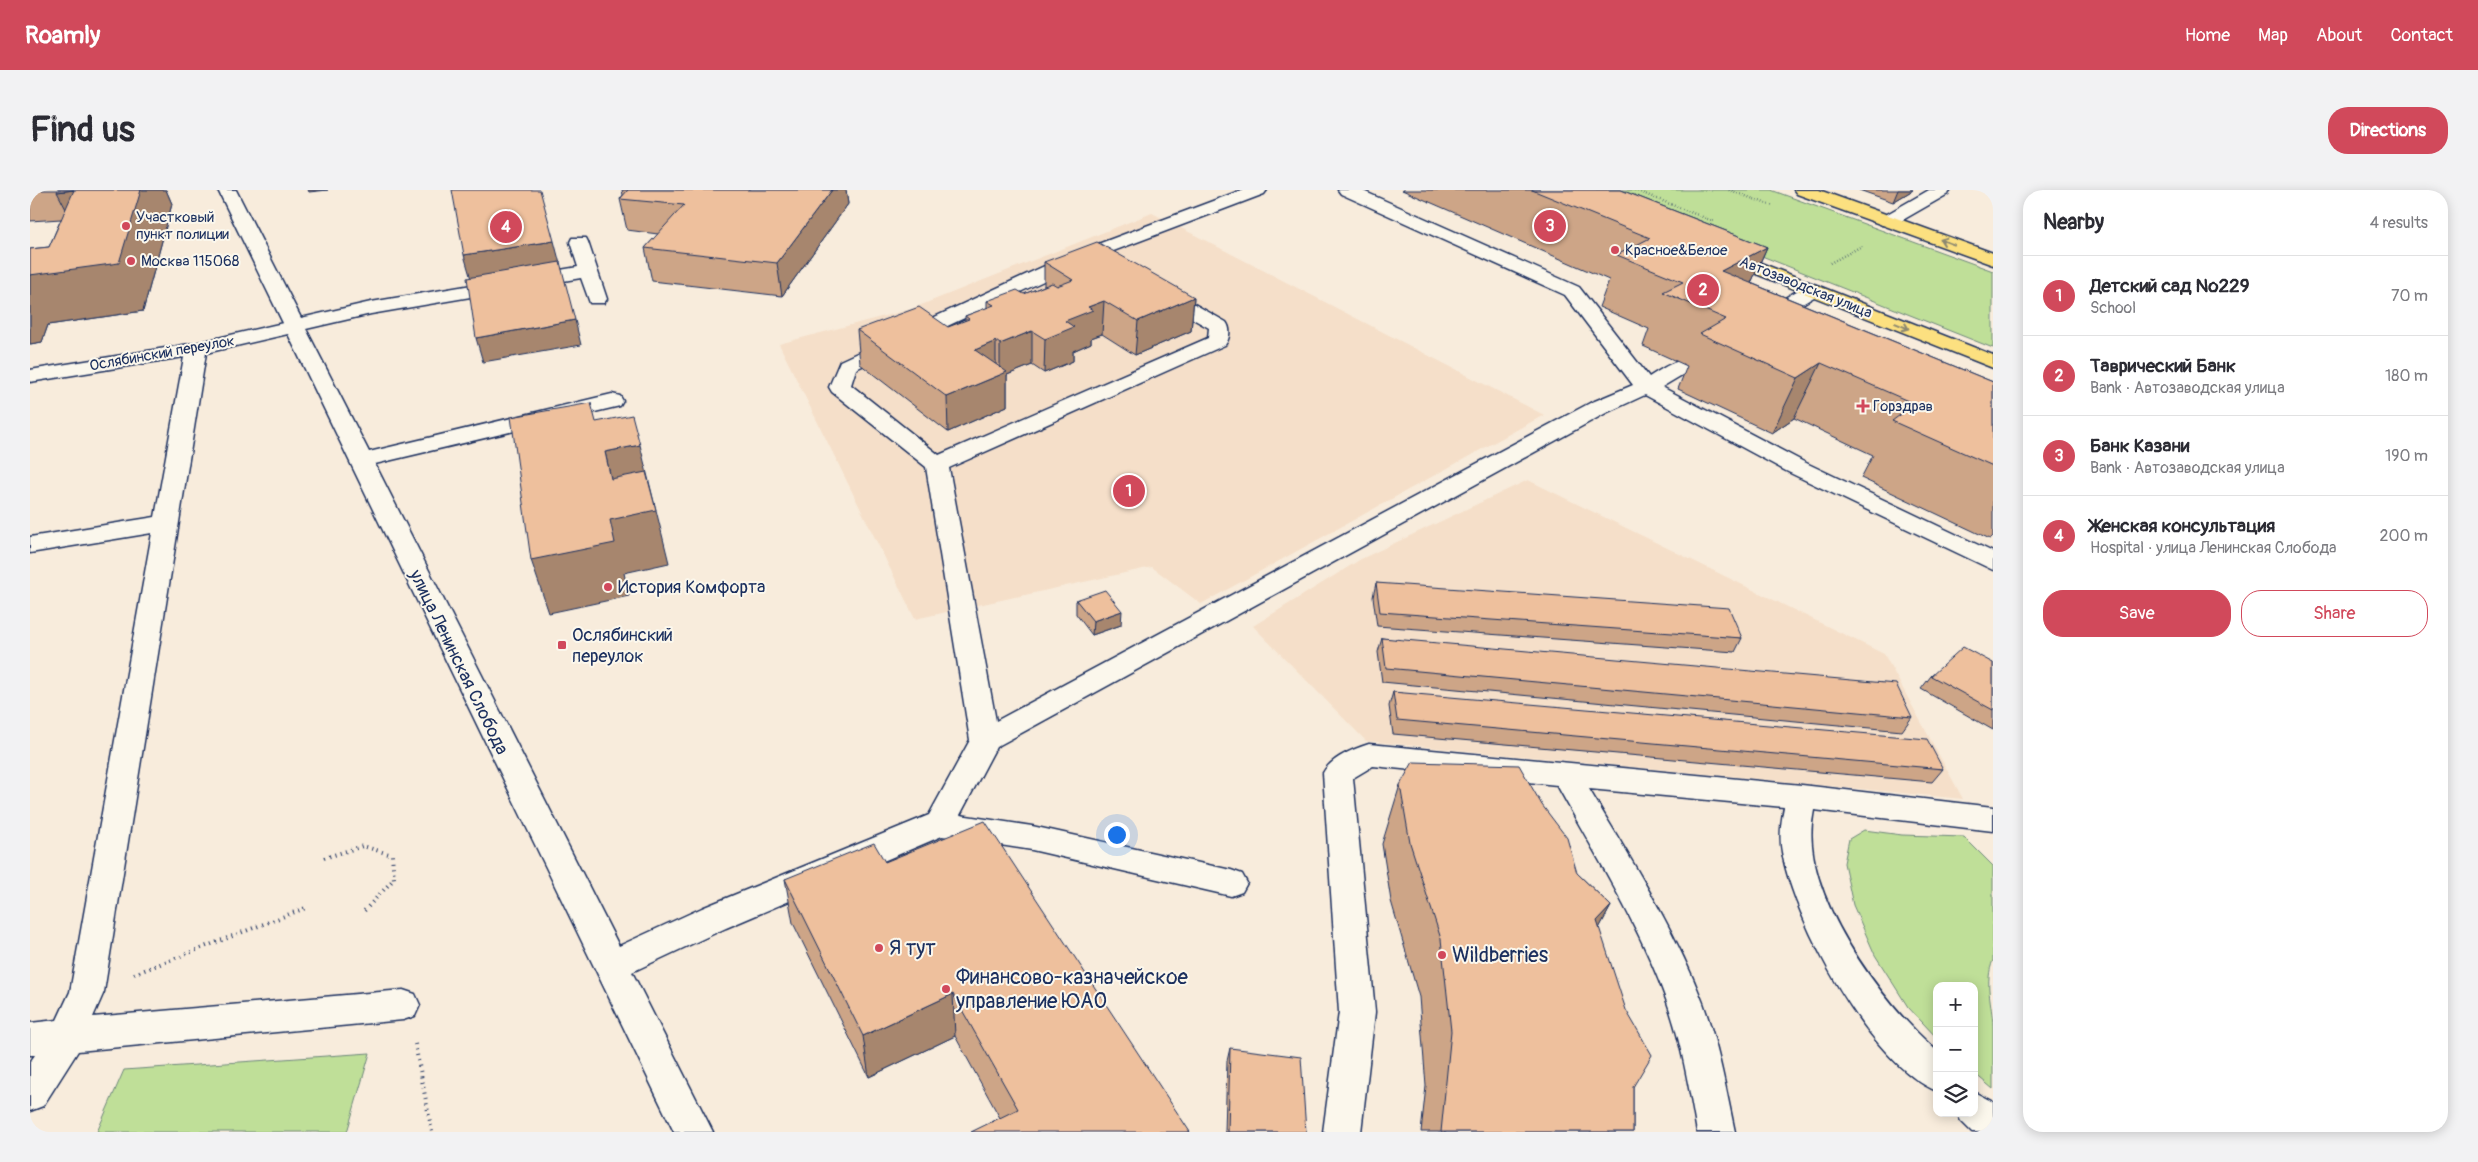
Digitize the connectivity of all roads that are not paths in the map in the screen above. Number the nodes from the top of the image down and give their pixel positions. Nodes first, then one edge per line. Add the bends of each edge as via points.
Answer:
1 (227, 190) edge
2 (1258, 190) edge
3 (1347, 190) edge
4 (1803, 190) edge
5 (1942, 190) edge
6 (1888, 221) junction
7 (579, 242) dead end
8 (1706, 247) edge
9 (1993, 258) edge
10 (1069, 262) junction
11 (1106, 269) edge
12 (589, 270) junction
13 (1142, 282) edge
14 (1812, 290) junction
15 (597, 299) dead end
16 (294, 328) junction
17 (1747, 329) edge
18 (196, 349) junction
19 (1993, 362) edge
20 (1685, 365) dead end
21 (30, 376) edge
22 (1646, 387) junction
23 (612, 401) dead end
24 (360, 461) junction
25 (938, 465) junction
26 (167, 524) junction
27 (30, 545) edge
28 (1993, 562) edge
29 (985, 740) junction
30 (1566, 775) junction
31 (1802, 797) junction
32 (1993, 819) edge
33 (940, 824) junction
34 (1231, 883) dead end
35 (612, 965) junction
36 (403, 1005) road end
37 (68, 1035) junction
38 (30, 1039) edge
39 (1935, 1072) edge
40 (30, 1094) edge
41 (1978, 1113) edge
42 (1993, 1126) edge
43 (694, 1132) edge
44 (1342, 1132) edge
45 (1716, 1132) edge

1 - 16 street, улица Ленинская Слобода
2 - 10 street
3 - 22 street via 1572,291
4 - 6 main road
5 - 6 street
9 -> 6 main road
7 - 12 street
8 - 14 main road, Автозаводская улица
10 - 11 street
10 - 25 street via 847,365 840,387
12 - 15 street
12 - 16 street, Ослябинский переулок via 372,308
13 - 25 street via 1218,326 1218,341
14 - 17 street
14 -> 19 main road, Автозаводская улица
16 - 18 street, Ослябинский переулок
16 - 24 street, улица Ленинская Слобода
18 - 21 street, Ослябинский переулок
18 - 26 street
20 - 22 street
22 - 28 street via 1794,466
22 - 29 street via 1598,408
23 - 24 street
24 - 35 street, улица Ленинская Слобода
25 - 29 street
26 - 27 street
26 - 37 street via 87,992
29 - 33 street
30 - 31 street
30 - 44 street via 1369,755 1338,773 1357,1012
30 - 45 street via 1658,939 1686,1004
31 - 32 street
31 - 39 street via 1795,828 1800,869 1818,915 1849,975 1894,1035
33 - 34 street via 1032,838
33 - 35 street via 714,918
35 - 43 street, улица Ленинская Слобода
36 - 37 street
37 - 38 street
37 - 40 street
41 - 42 street

